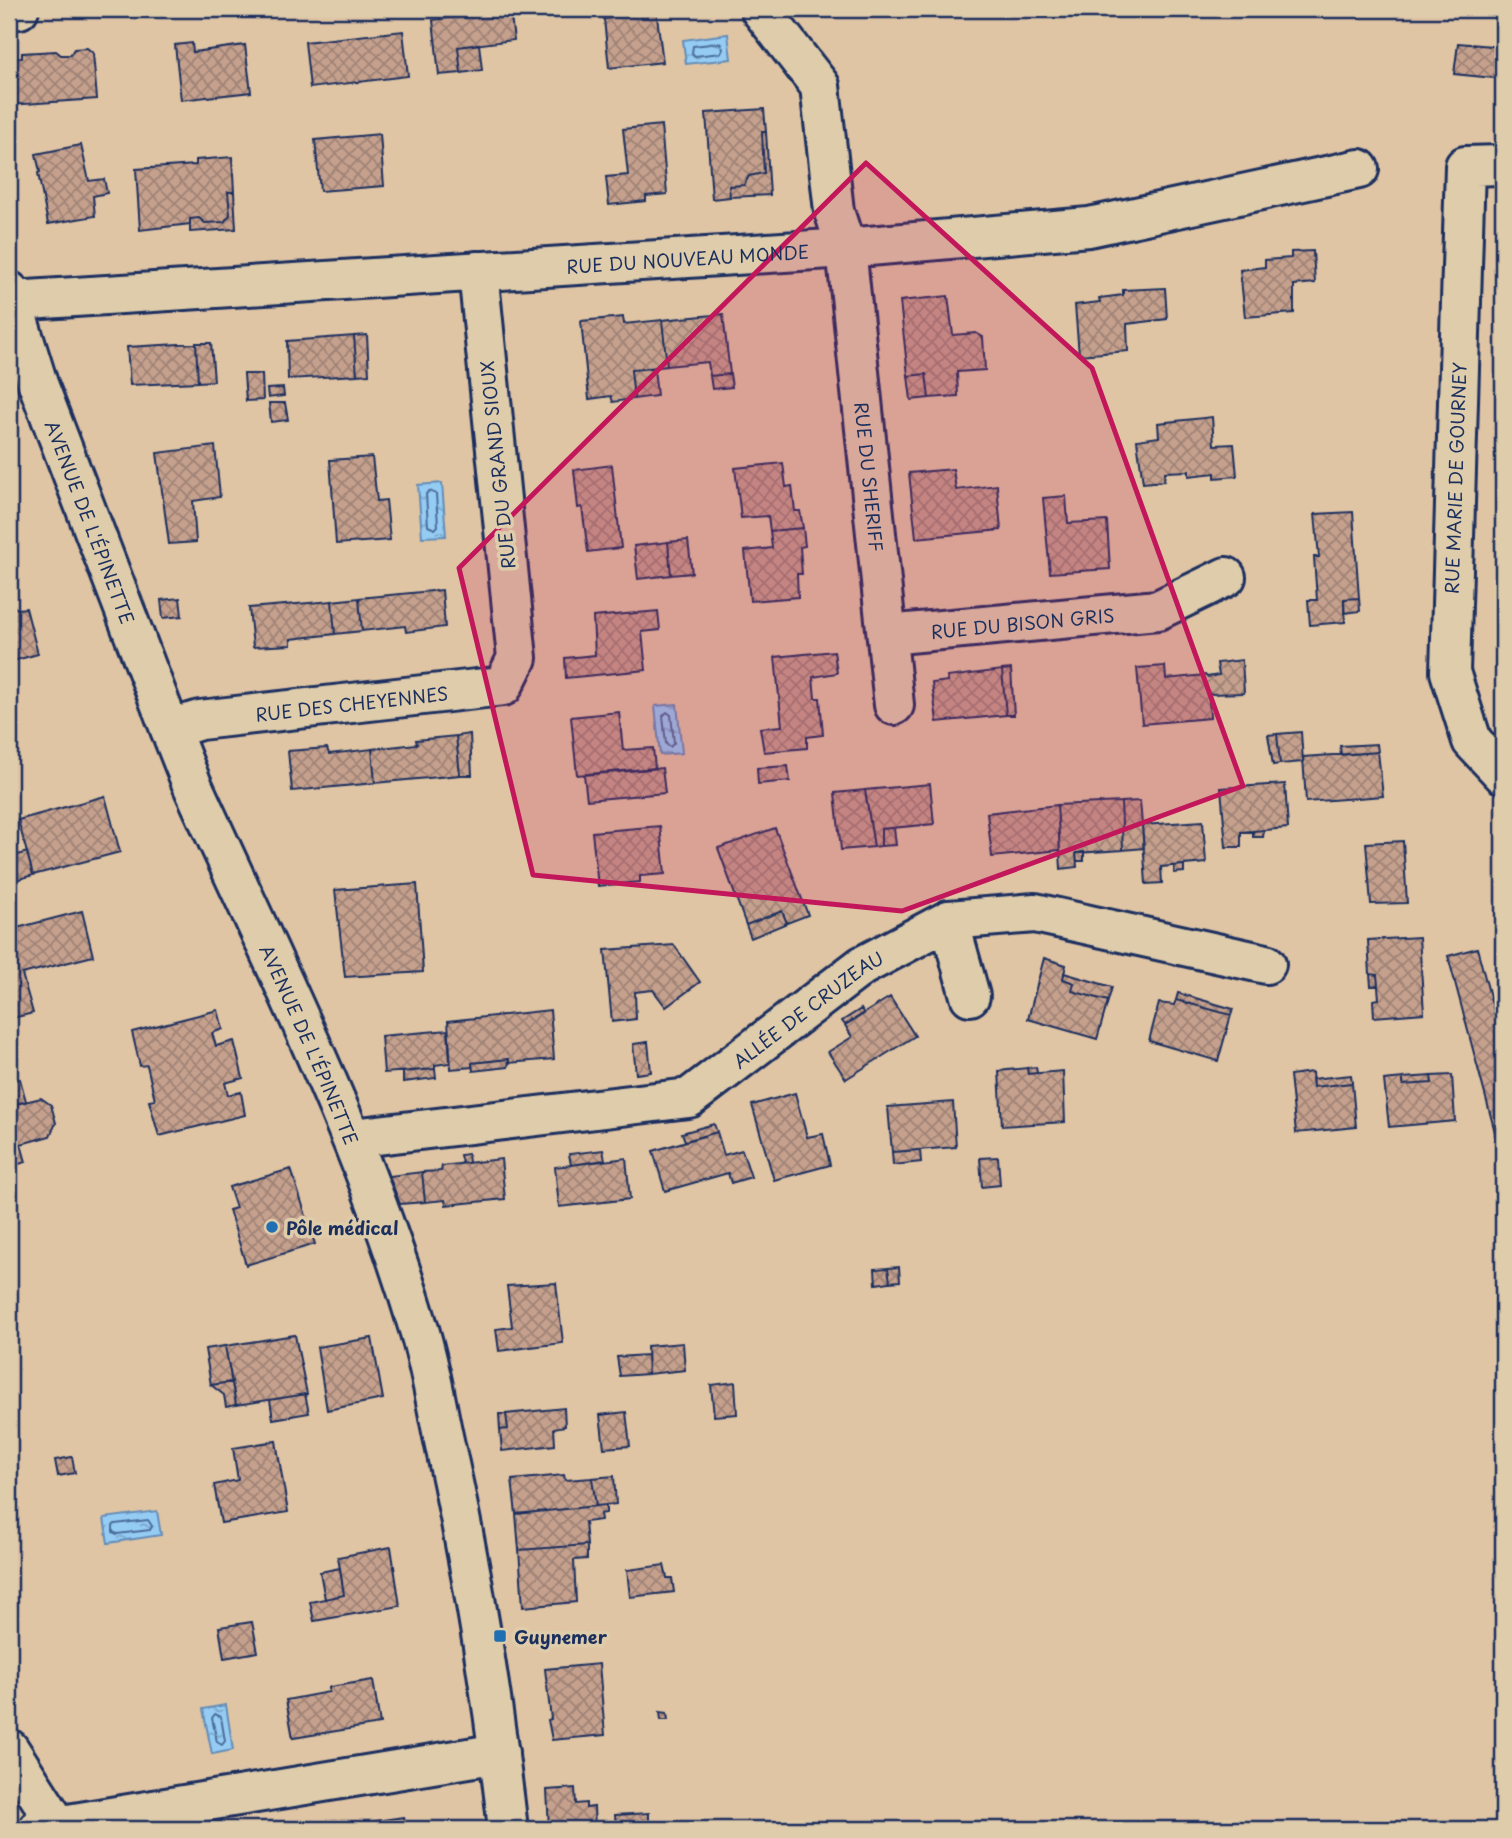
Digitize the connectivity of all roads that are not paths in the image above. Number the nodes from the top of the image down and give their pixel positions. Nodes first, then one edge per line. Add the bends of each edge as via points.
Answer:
1 (19, 9) edge
2 (760, 9) edge
3 (9, 10) edge
4 (1503, 165) edge
5 (1359, 169) dead end
6 (846, 248) junction
7 (478, 271) junction
8 (10, 296) edge
9 (23, 386) edge
10 (1226, 577) dead end
11 (887, 635) junction
12 (517, 658) joint
13 (894, 705) dead end
14 (170, 729) junction
15 (1503, 774) edge
16 (948, 920) junction
17 (1266, 964) dead end
18 (970, 996) dead end
19 (352, 1138) junction
20 (9, 1749) edge
21 (499, 1753) junction
22 (48, 1828) edge
23 (508, 1829) edge

1 - 3 street
2 - 6 street, RUE DU SHERIFF via 820,86 834,211
4 - 15 street, RUE MARIE DE GOURNEY via 1465,166 1450,672 1472,741
5 - 6 street, RUE DU NOUVEAU MONDE via 1089,227
6 - 7 street, RUE DU NOUVEAU MONDE
6 - 11 street, RUE DU SHERIFF
7 - 8 street, RUE DU NOUVEAU MONDE
7 - 12 street, RUE DU GRAND SIOUX
8 - 9 street, AVENUE DE L'ÉPINETTE
9 - 14 street, AVENUE DE L'ÉPINETTE
10 - 11 street, RUE DU BISON GRIS via 1158,610
11 - 13 street, RUE DU SHERIFF
12 - 14 street, RUE DES CHEYENNES via 503,685 200,720
14 - 19 street, AVENUE DE L'ÉPINETTE
16 - 17 street, ALLÉE DE CRUZEAU via 1035,913
16 - 18 street
16 - 19 street, ALLÉE DE CRUZEAU via 862,966 690,1098
19 - 21 street, AVENUE DE L'ÉPINETTE via 418,1326 466,1539
20 - 22 street
21 - 22 street
21 - 23 street, AVENUE DE L'ÉPINETTE

